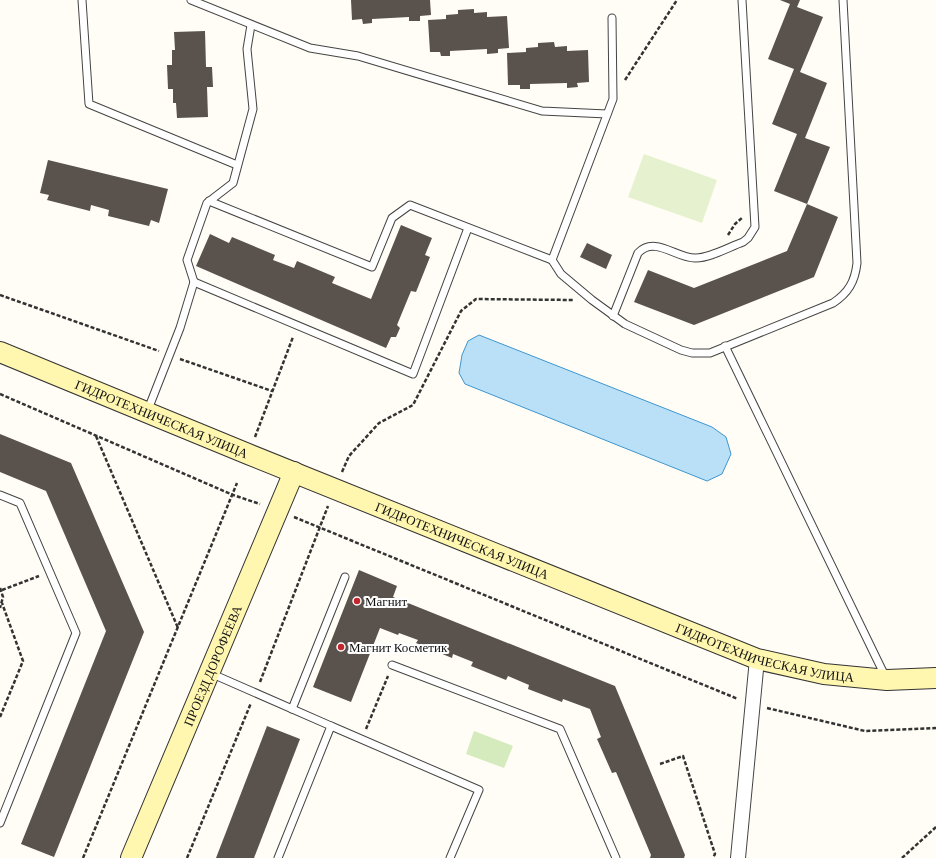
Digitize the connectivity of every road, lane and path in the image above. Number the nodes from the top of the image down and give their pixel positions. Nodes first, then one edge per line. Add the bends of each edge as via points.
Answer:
1 (82, 0) edge
2 (191, 0) edge
3 (677, 0) edge
4 (742, 0) edge
5 (843, 0) edge
6 (612, 18) dead end
7 (251, 25) junction
8 (613, 99) junction
9 (607, 114) junction
10 (237, 165) junction
11 (208, 201) junction
12 (754, 208) junction
13 (468, 228) junction
14 (722, 250) junction
15 (552, 260) junction
16 (194, 282) junction
17 (0, 295) edge
18 (592, 300) junction
19 (614, 316) junction
20 (298, 326) junction
21 (725, 346) junction
22 (0, 352) edge
23 (169, 355) junction
24 (272, 391) junction
25 (0, 394) edge
26 (147, 412) junction
27 (96, 436) junction
28 (255, 437) dead end
29 (294, 472) junction
30 (237, 483) dead end
31 (335, 489) junction
32 (0, 495) edge
33 (233, 495) junction
34 (278, 510) junction
35 (320, 528) junction
36 (50, 572) junction
37 (345, 577) dead end
38 (1, 589) edge
39 (2, 603) junction
40 (0, 608) edge
41 (178, 629) junction
42 (757, 659) junction
43 (392, 665) joint
44 (210, 672) junction
45 (936, 678) edge
46 (887, 680) junction
47 (752, 705) junction
48 (292, 709) junction
49 (0, 717) edge
50 (331, 726) junction
51 (936, 728) edge
52 (362, 740) junction
53 (660, 764) dead end
54 (0, 823) edge
55 (936, 827) edge
56 (83, 858) edge
57 (131, 858) edge
58 (278, 858) edge
59 (450, 858) edge
60 (616, 858) edge
61 (713, 858) edge
62 (738, 858) edge
63 (902, 858) edge

1 - 10 lane via 89,104
2 - 7 lane
3 - 8 path
4 - 12 lane
5 - 21 lane via 857,264 854,280 846,293 833,303
6 - 8 lane
7 - 9 lane via 310,48 358,56 542,111
7 - 10 lane via 247,49 253,109
8 - 9 lane
9 - 15 lane
10 - 11 lane via 233,183
11 - 13 lane via 372,266 392,218 410,206
11 - 16 lane via 188,260
12 - 14 path via 735,224
12 - 14 lane via 754,227 748,238
13 - 15 lane
13 - 20 lane via 413,374
14 - 19 lane via 706,256 687,258 656,246 641,249
15 - 18 lane via 561,274
16 - 20 lane
16 - 23 lane
17 - 23 path
18 - 19 lane
18 - 31 path via 476,299 462,311 413,405 379,423 349,456
19 - 21 lane via 631,328 681,350 701,354
20 - 24 path
21 - 46 lane
22 - 26 main road, ГИДРОТЕХНИЧЕСКАЯ УЛИЦА
23 - 24 path
23 - 26 lane
24 - 28 path
25 - 27 path
26 - 29 main road, ГИДРОТЕХНИЧЕСКАЯ УЛИЦА
27 - 33 path
27 - 41 path
29 - 31 main road, ГИДРОТЕХНИЧЕСКАЯ УЛИЦА
29 - 34 main road, ПРОЕЗД ДОРОФЕЕВА
30 - 33 path
31 - 35 path
31 - 42 main road, ГИДРОТЕХНИЧЕСКАЯ УЛИЦА
32 - 36 lane via 20,503
33 - 34 path
33 - 41 path
34 - 35 path
34 - 44 main road, ПРОЕЗД ДОРОФЕЕВА
35 - 47 path
36 - 38 path
36 - 54 lane via 76,633
37 - 48 lane
38 - 39 path
39 - 40 path
39 - 49 path via 23,661
41 - 56 path
42 - 46 main road, ГИДРОТЕХНИЧЕСКАЯ УЛИЦА via 824,674
42 - 47 street
43 - 52 path
43 - 60 lane via 560,730
44 - 48 lane
44 - 57 main road, ПРОЕЗД ДОРОФЕЕВА
45 - 46 main road, ГИДРОТЕХНИЧЕСКАЯ УЛИЦА
47 - 51 path via 864,731
47 - 62 street
48 - 50 lane
50 - 52 lane
50 - 58 lane
52 - 59 lane via 479,790
53 - 61 path via 683,756 715,854
55 - 63 path

